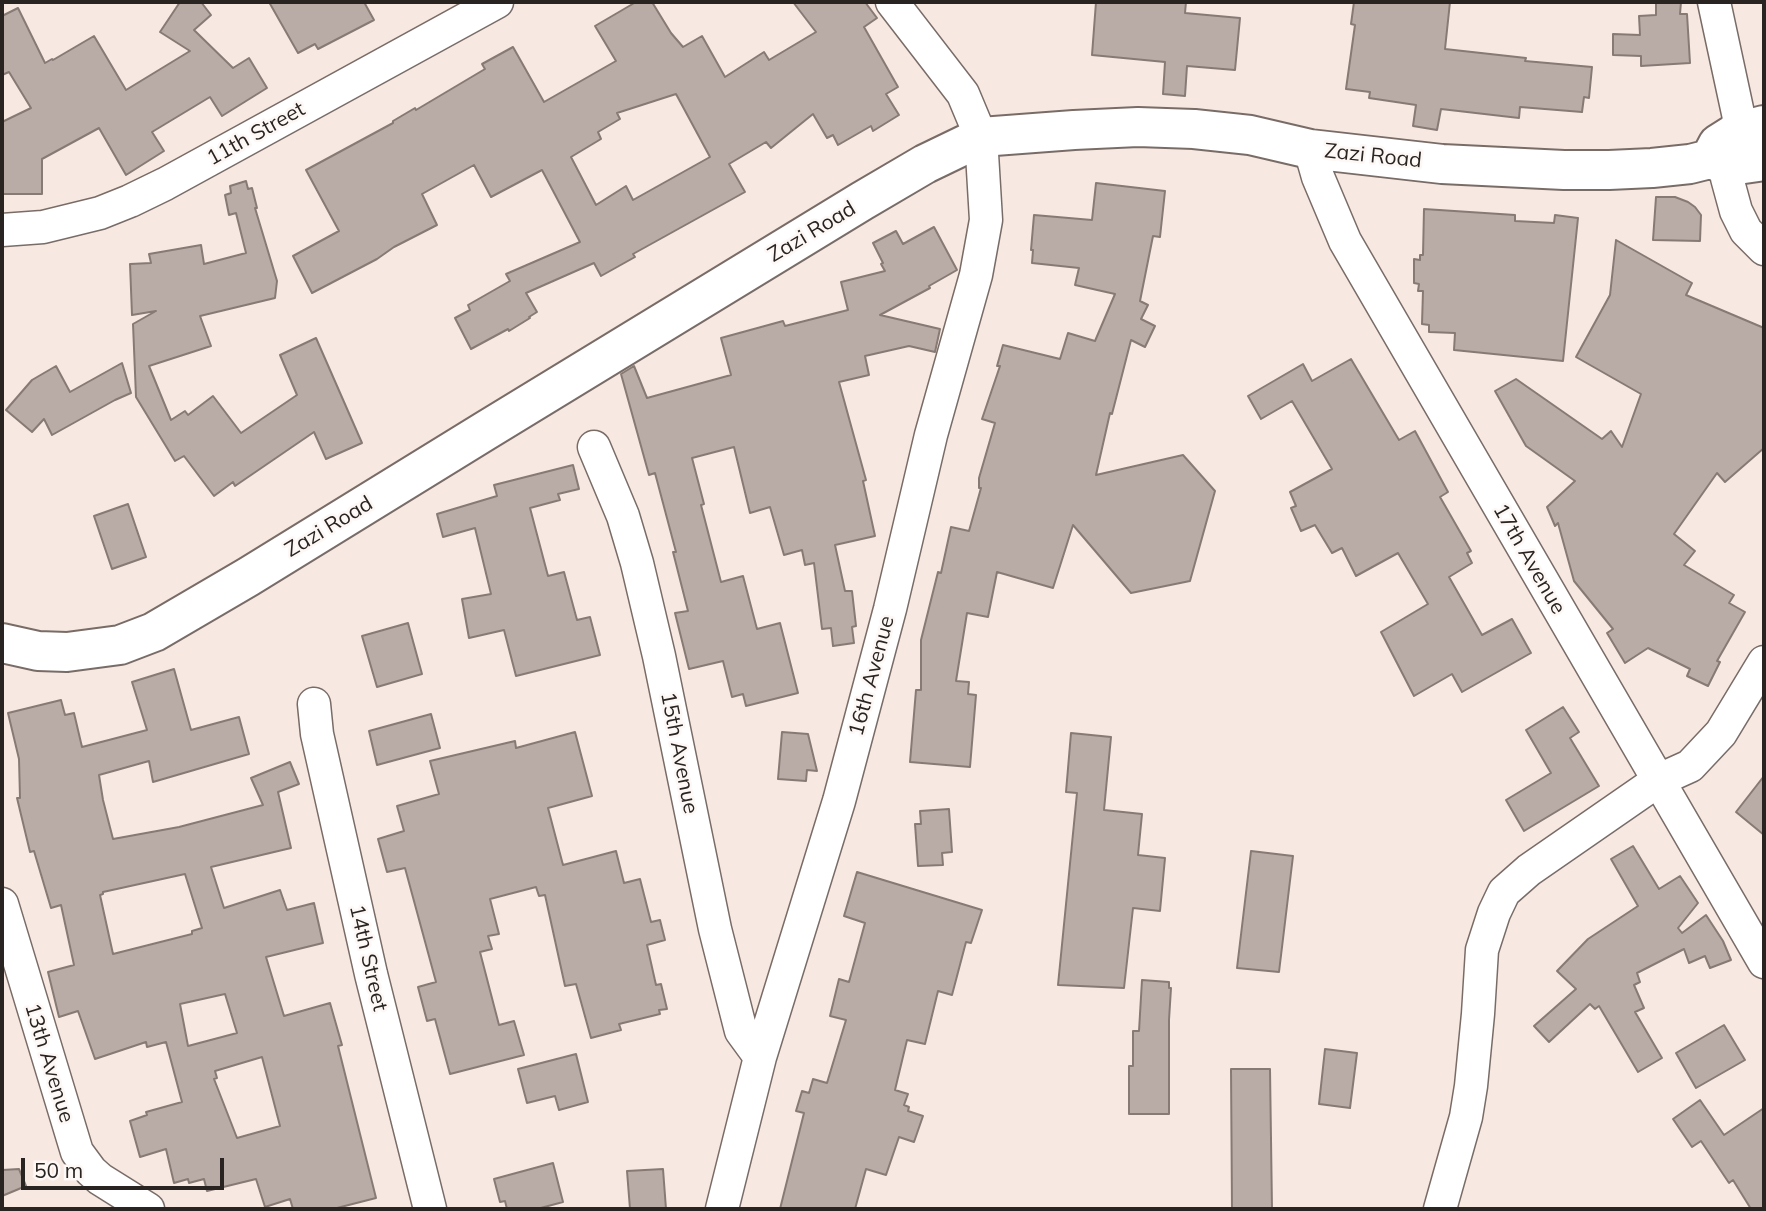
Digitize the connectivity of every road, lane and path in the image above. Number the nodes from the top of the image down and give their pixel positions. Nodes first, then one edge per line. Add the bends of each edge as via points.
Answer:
1 (497, 2) edge
2 (892, 2) edge
3 (1714, 2) edge
4 (981, 137) junction
5 (1310, 149) junction
6 (1741, 149) edge
7 (2, 230) edge
8 (1764, 248) edge
9 (594, 447) dead end
10 (2, 643) edge
11 (1764, 662) edge
12 (314, 704) dead end
13 (1660, 780) junction
14 (2, 904) edge
15 (1764, 962) edge
16 (760, 1057) junction
17 (140, 1204) edge
18 (430, 1209) edge
19 (722, 1209) edge
20 (1440, 1209) edge

1 - 7 street, 11th Street via 130,201 43,228
2 - 4 street, 16th Avenue via 963,94
3 - 6 street via 1739,118
4 - 5 street, Zazi Road via 1138,127 1194,129 1250,135
4 - 10 street, Zazi Road via 862,201 154,632 120,645 67,652
4 - 16 street, 16th Avenue via 986,220 976,275 839,801
5 - 6 street, Zazi Road via 1442,164 1564,170 1690,164
5 - 13 street, 17th Avenue via 1345,241
6 - 8 street via 1727,178 1746,231
9 - 16 street, 15th Avenue via 637,563 741,1031
11 - 13 street via 1721,733 1690,766
12 - 18 street, 14th Street via 365,947
13 - 15 street, 17th Avenue
13 - 20 street via 1504,892 1482,950 1472,1086
14 - 17 street, 13th Avenue via 77,1152 100,1179
16 - 19 street, 16th Avenue

